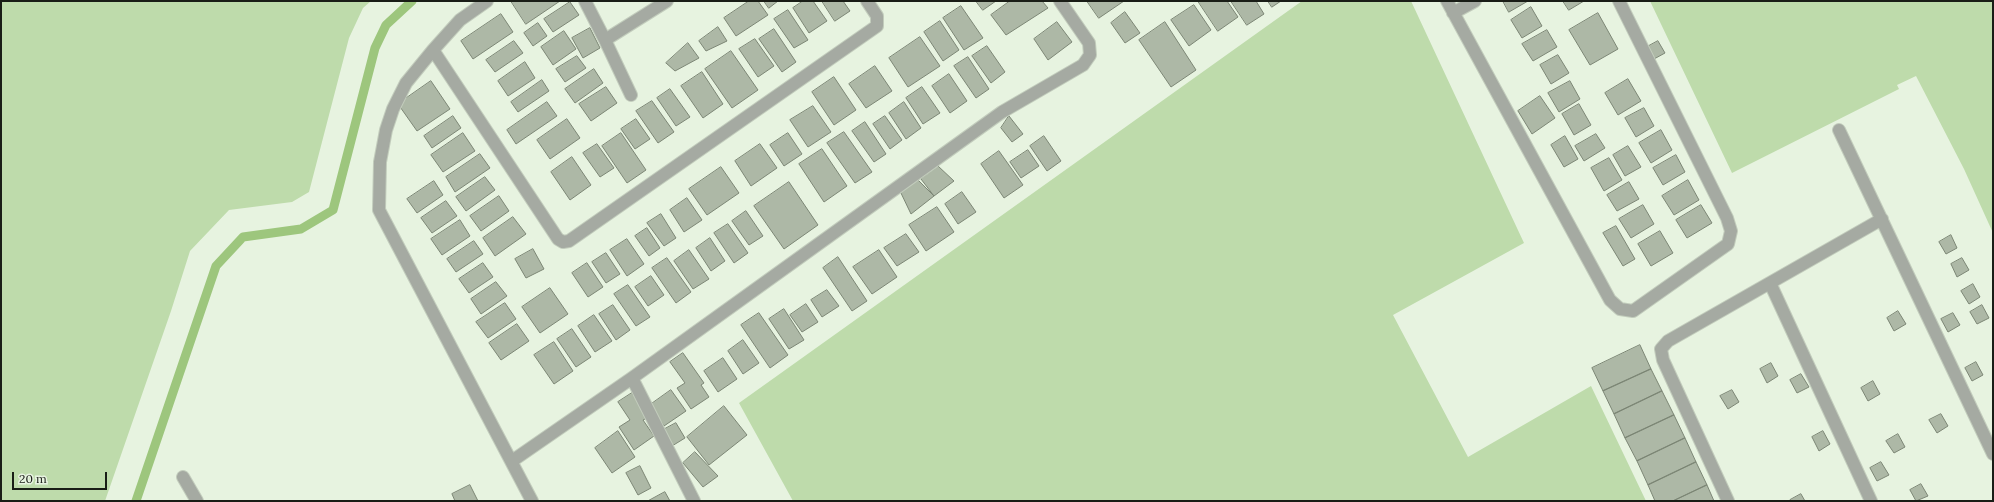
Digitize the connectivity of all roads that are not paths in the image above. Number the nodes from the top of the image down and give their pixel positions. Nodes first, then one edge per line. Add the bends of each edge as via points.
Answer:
1 (487, 1) edge
2 (585, 1) edge
3 (666, 1) edge
4 (867, 1) edge
5 (1060, 1) edge
6 (1447, 1) edge
7 (1475, 1) edge
8 (1619, 1) edge
9 (1454, 13) junction
10 (605, 40) junction
11 (433, 50) junction
12 (632, 95) dead end
13 (1839, 130) dead end
14 (1882, 219) junction
15 (1770, 282) junction
16 (632, 378) junction
17 (1993, 454) edge
18 (512, 461) junction
19 (184, 477) dead end
20 (197, 501) edge
21 (532, 501) edge
22 (694, 501) edge
23 (1728, 501) edge
24 (1871, 501) edge

1 - 11 street via 460,20
2 - 10 street
3 - 10 street
4 - 11 street via 877,16 877,26 569,241 563,242
5 - 16 street via 1089,43 1090,55 1083,65 1002,112
6 - 9 street
7 - 9 street
8 - 9 street via 1727,218 1731,231 1728,244 1633,311 1620,309 1610,300
10 - 12 street
11 - 18 street via 406,83 393,109 380,162 379,210
13 - 14 street
14 - 15 street
14 - 17 street
15 - 23 street via 1668,341 1661,349 1663,360
15 - 24 street
16 - 18 street
16 - 22 street
18 - 21 street
19 - 20 street

